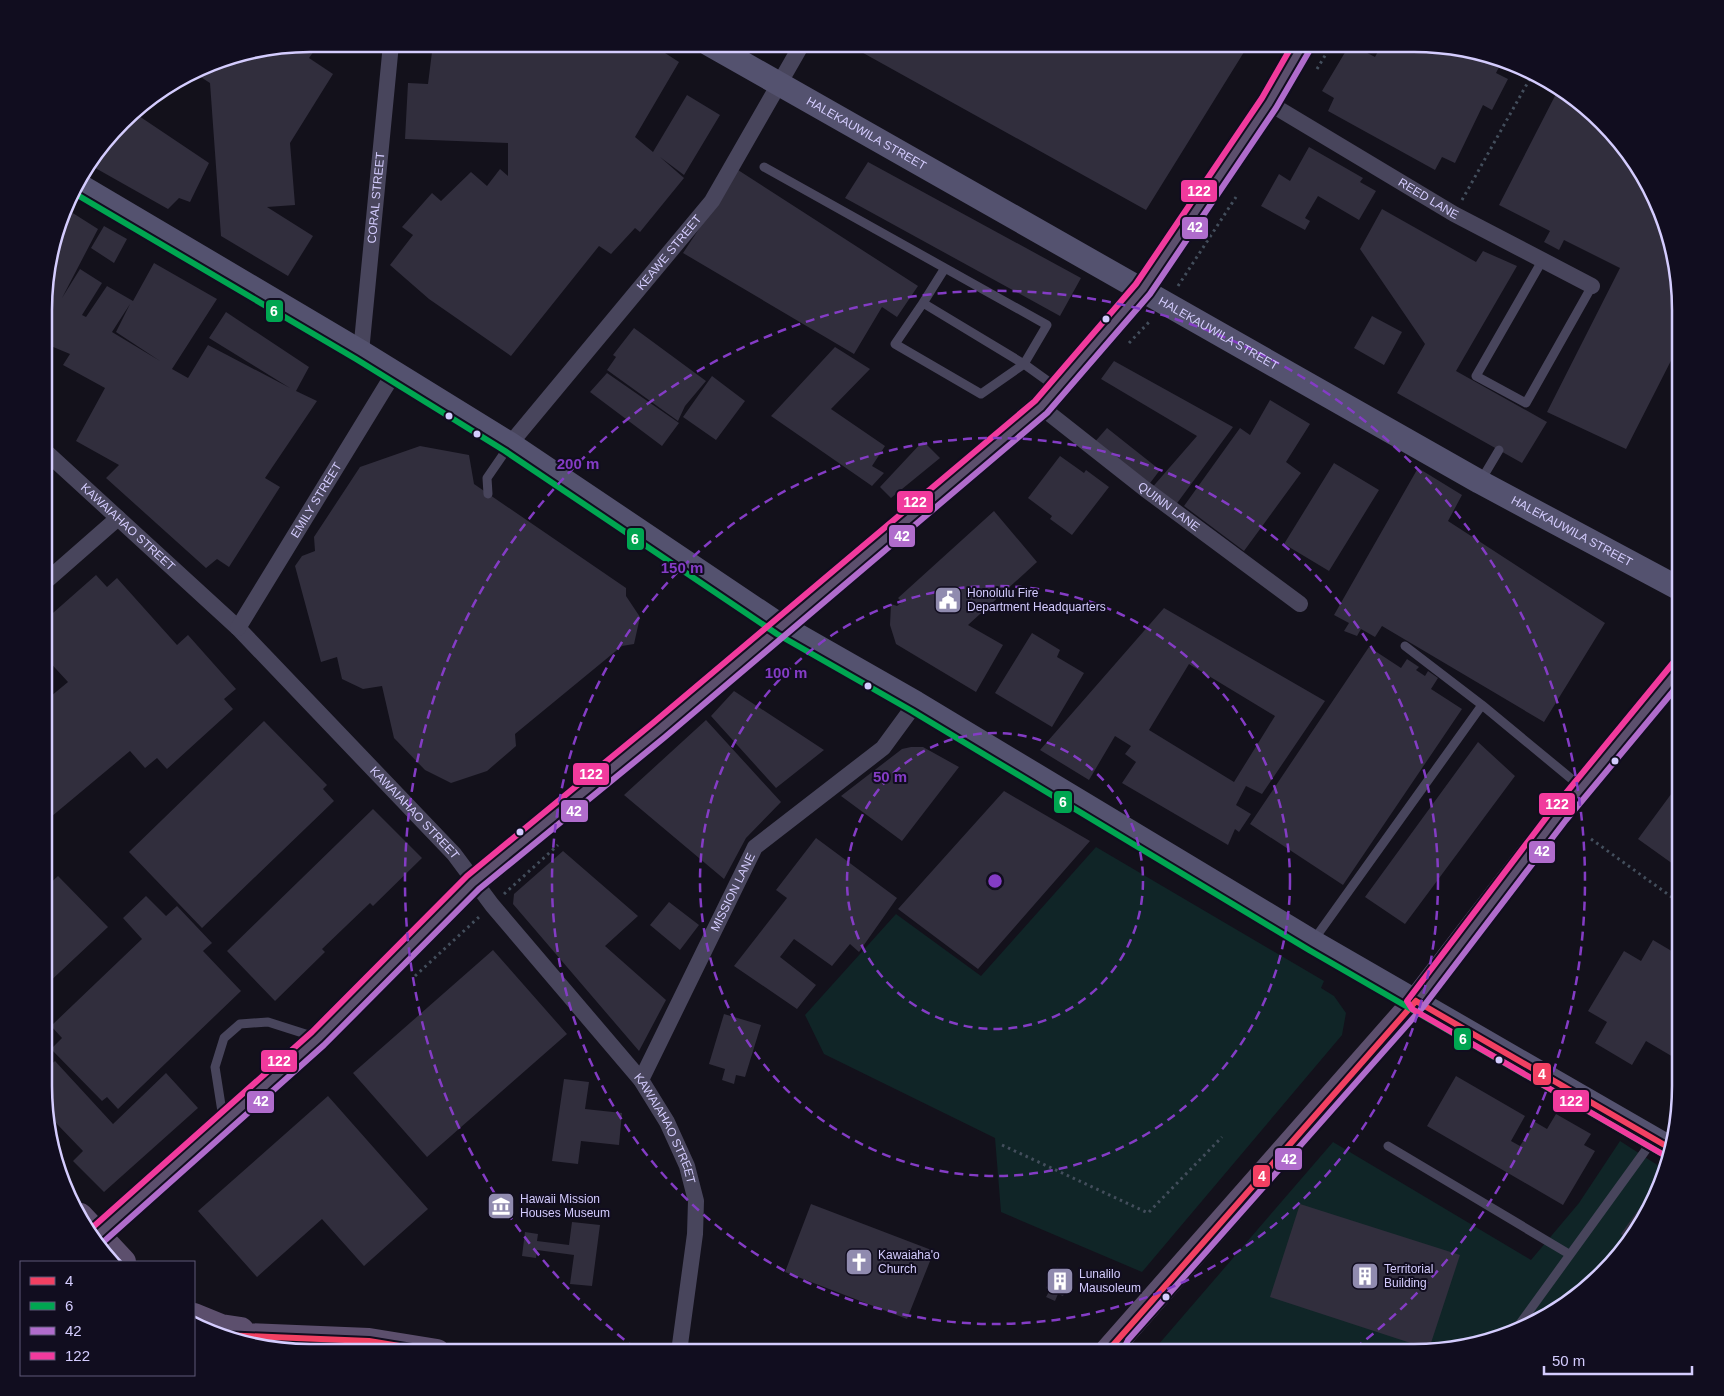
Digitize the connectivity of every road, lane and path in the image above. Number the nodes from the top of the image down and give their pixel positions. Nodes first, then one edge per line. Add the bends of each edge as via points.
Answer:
1 (390, 52) edge
2 (722, 52) edge
3 (798, 52) edge
4 (1299, 52) edge
5 (1529, 80) edge
6 (780, 84) junction
7 (1270, 103) junction
8 (764, 167) dead end
9 (84, 188) edge
10 (1454, 214) junction
11 (1542, 261) junction
12 (945, 268) junction
13 (1592, 286) joint
14 (1143, 289) junction
15 (923, 303) junction
16 (361, 352) junction
17 (1024, 364) junction
18 (394, 373) junction
19 (1059, 389) junction
20 (1040, 407) junction
21 (510, 444) junction
22 (1499, 450) dead end
23 (52, 458) edge
24 (1480, 482) junction
25 (488, 494) dead end
26 (118, 518) junction
27 (52, 576) edge
28 (1672, 585) edge
29 (1300, 604) dead end
30 (781, 626) junction
31 (238, 628) junction
32 (1405, 646) dead end
33 (1672, 679) edge
34 (916, 703) junction
35 (1482, 705) junction
36 (1582, 788) junction
37 (1591, 839) dead end
38 (473, 883) junction
39 (1672, 897) edge
40 (1312, 942) junction
41 (1416, 1001) junction
42 (318, 1038) junction
43 (641, 1080) junction
44 (223, 1122) junction
45 (1222, 1137) dead end
46 (1661, 1143) edge
47 (1002, 1145) dead end
48 (1388, 1146) dead end
49 (99, 1233) edge
50 (1569, 1254) junction
51 (201, 1319) edge
52 (1523, 1319) edge
53 (244, 1335) edge
54 (276, 1335) junction
55 (388, 1344) edge
56 (680, 1344) edge
57 (1115, 1344) edge

1 - 16 street, CORAL STREET
2 - 6 street, HALEKAUWILA STREET
3 - 6 street, KEAWE STREET
4 - 7 main road
5 - 10 path
6 - 14 street, HALEKAUWILA STREET
6 - 21 street, KEAWE STREET via 712,200
7 - 10 street, REED LANE
7 - 14 main road
8 - 12 lane
9 - 16 street
10 - 11 street, REED LANE
11 - 13 street, REED LANE
11 - 13 lane via 1476,376 1525,406
12 - 15 lane
12 - 17 lane via 1047,325
14 - 19 main road
14 - 24 street, HALEKAUWILA STREET
15 - 17 lane
15 - 17 lane via 895,344 981,394
16 - 18 street
17 - 19 lane
18 - 21 street
18 - 31 street, EMILY STREET
19 - 20 main road
20 - 29 street, QUINN LANE
20 - 30 main road
21 - 25 lane via 487,478
21 - 30 street
22 - 24 lane
23 - 26 street, KAWAIAHAO STREET
24 - 28 street, HALEKAUWILA STREET
26 - 27 street
26 - 31 street, KAWAIAHAO STREET
30 - 34 street
30 - 38 main road
31 - 38 street, KAWAIAHAO STREET via 454,854
32 - 35 lane
33 - 36 main road
34 - 40 street
34 - 43 street, MISSION LANE via 883,748 755,847
35 - 36 lane
35 - 40 lane
36 - 41 main road
37 - 39 path
38 - 42 main road
38 - 43 street, KAWAIAHAO STREET
40 - 41 street
41 - 46 street
41 - 57 main road
42 - 44 main road
42 - 44 lane via 268,1022 240,1024 224,1038 215,1067
43 - 56 street, KAWAIAHAO STREET via 671,1130 687,1166 696,1201 695,1234
44 - 49 main road
45 - 47 path via 1148,1213
46 - 50 lane
48 - 50 lane
50 - 52 lane
51 - 54 main road via 221,1327
53 - 54 main road
54 - 55 main road

